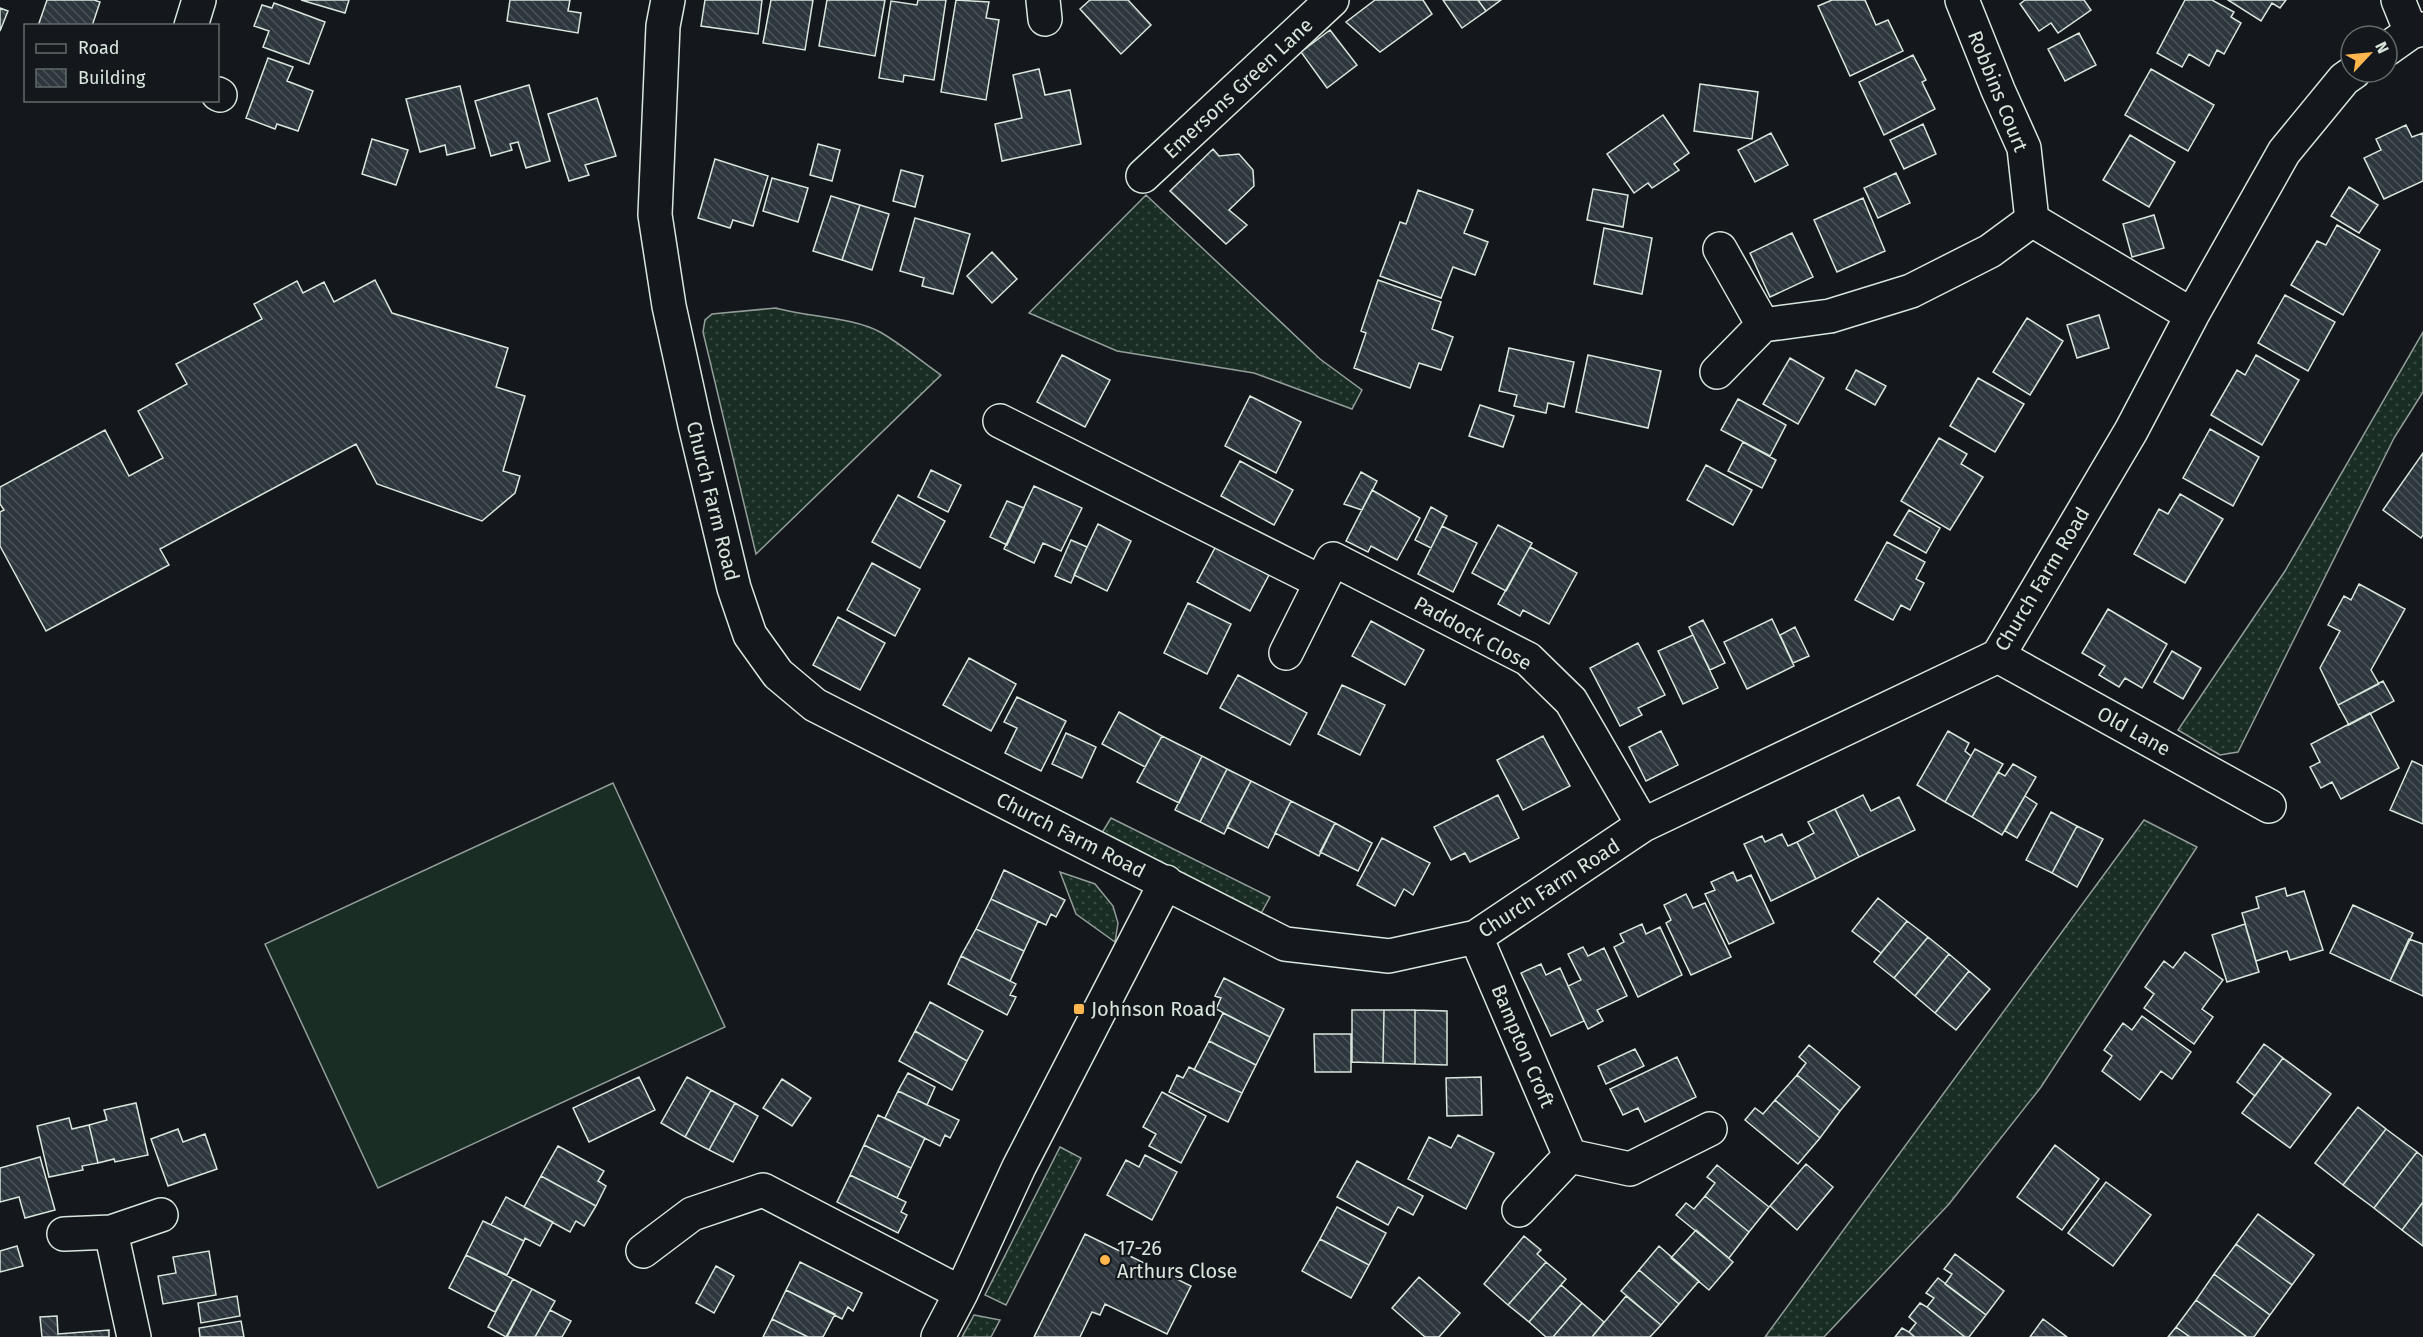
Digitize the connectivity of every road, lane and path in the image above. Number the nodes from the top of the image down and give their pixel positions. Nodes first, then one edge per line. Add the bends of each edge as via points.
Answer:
1 (199, 0) edge
2 (668, 0) edge
3 (1332, 0) edge
4 (1962, 0) edge
5 (2398, 0) edge
6 (191, 24) edge
7 (2407, 37) edge
8 (2340, 84) edge
9 (1143, 176) dead end
10 (2032, 220) junction
11 (1720, 249) dead end
12 (2192, 315) junction
13 (1763, 325) junction
14 (1717, 372) dead end
15 (1000, 421) dead end
16 (1321, 582) junction
17 (1286, 653) dead end
18 (1998, 656) junction
19 (2270, 806) dead end
20 (1644, 825) junction
21 (1166, 882) junction
22 (1476, 937) junction
23 (1710, 1128) dead end
24 (1570, 1156) junction
25 (1519, 1210) dead end
26 (161, 1215) dead end
27 (111, 1232) junction
28 (64, 1234) dead end
29 (643, 1251) dead end
30 (961, 1293) junction
31 (134, 1337) edge
32 (938, 1337) edge

1 - 6 street
2 - 21 street, Church Farm Road via 663,26 655,215 669,306 695,425 734,588 750,635 778,674 815,705
3 - 9 street, Emersons Green Lane
4 - 10 street, Robbins Court via 2024,148
5 - 7 street
8 - 12 street, Church Farm Road via 2284,152
10 - 12 street
10 - 13 street via 1990,251 1911,291 1830,316
11 - 13 street
12 - 18 street, Church Farm Road via 2131,431
13 - 14 street
15 - 16 street
16 - 17 street, Paddock Close
16 - 20 street, Paddock Close via 1333,559 1528,659 1571,701
18 - 19 street, Old Lane
18 - 20 street, Church Farm Road
20 - 22 street, Church Farm Road
21 - 22 street, Church Farm Road via 1285,944 1389,956
21 - 30 street via 1019,1167
22 - 24 street, Bampton Croft
23 - 24 street via 1630,1169
24 - 25 street
26 - 27 street
27 - 28 street
27 - 31 street
29 - 30 street via 692,1214 763,1190
30 - 32 street

